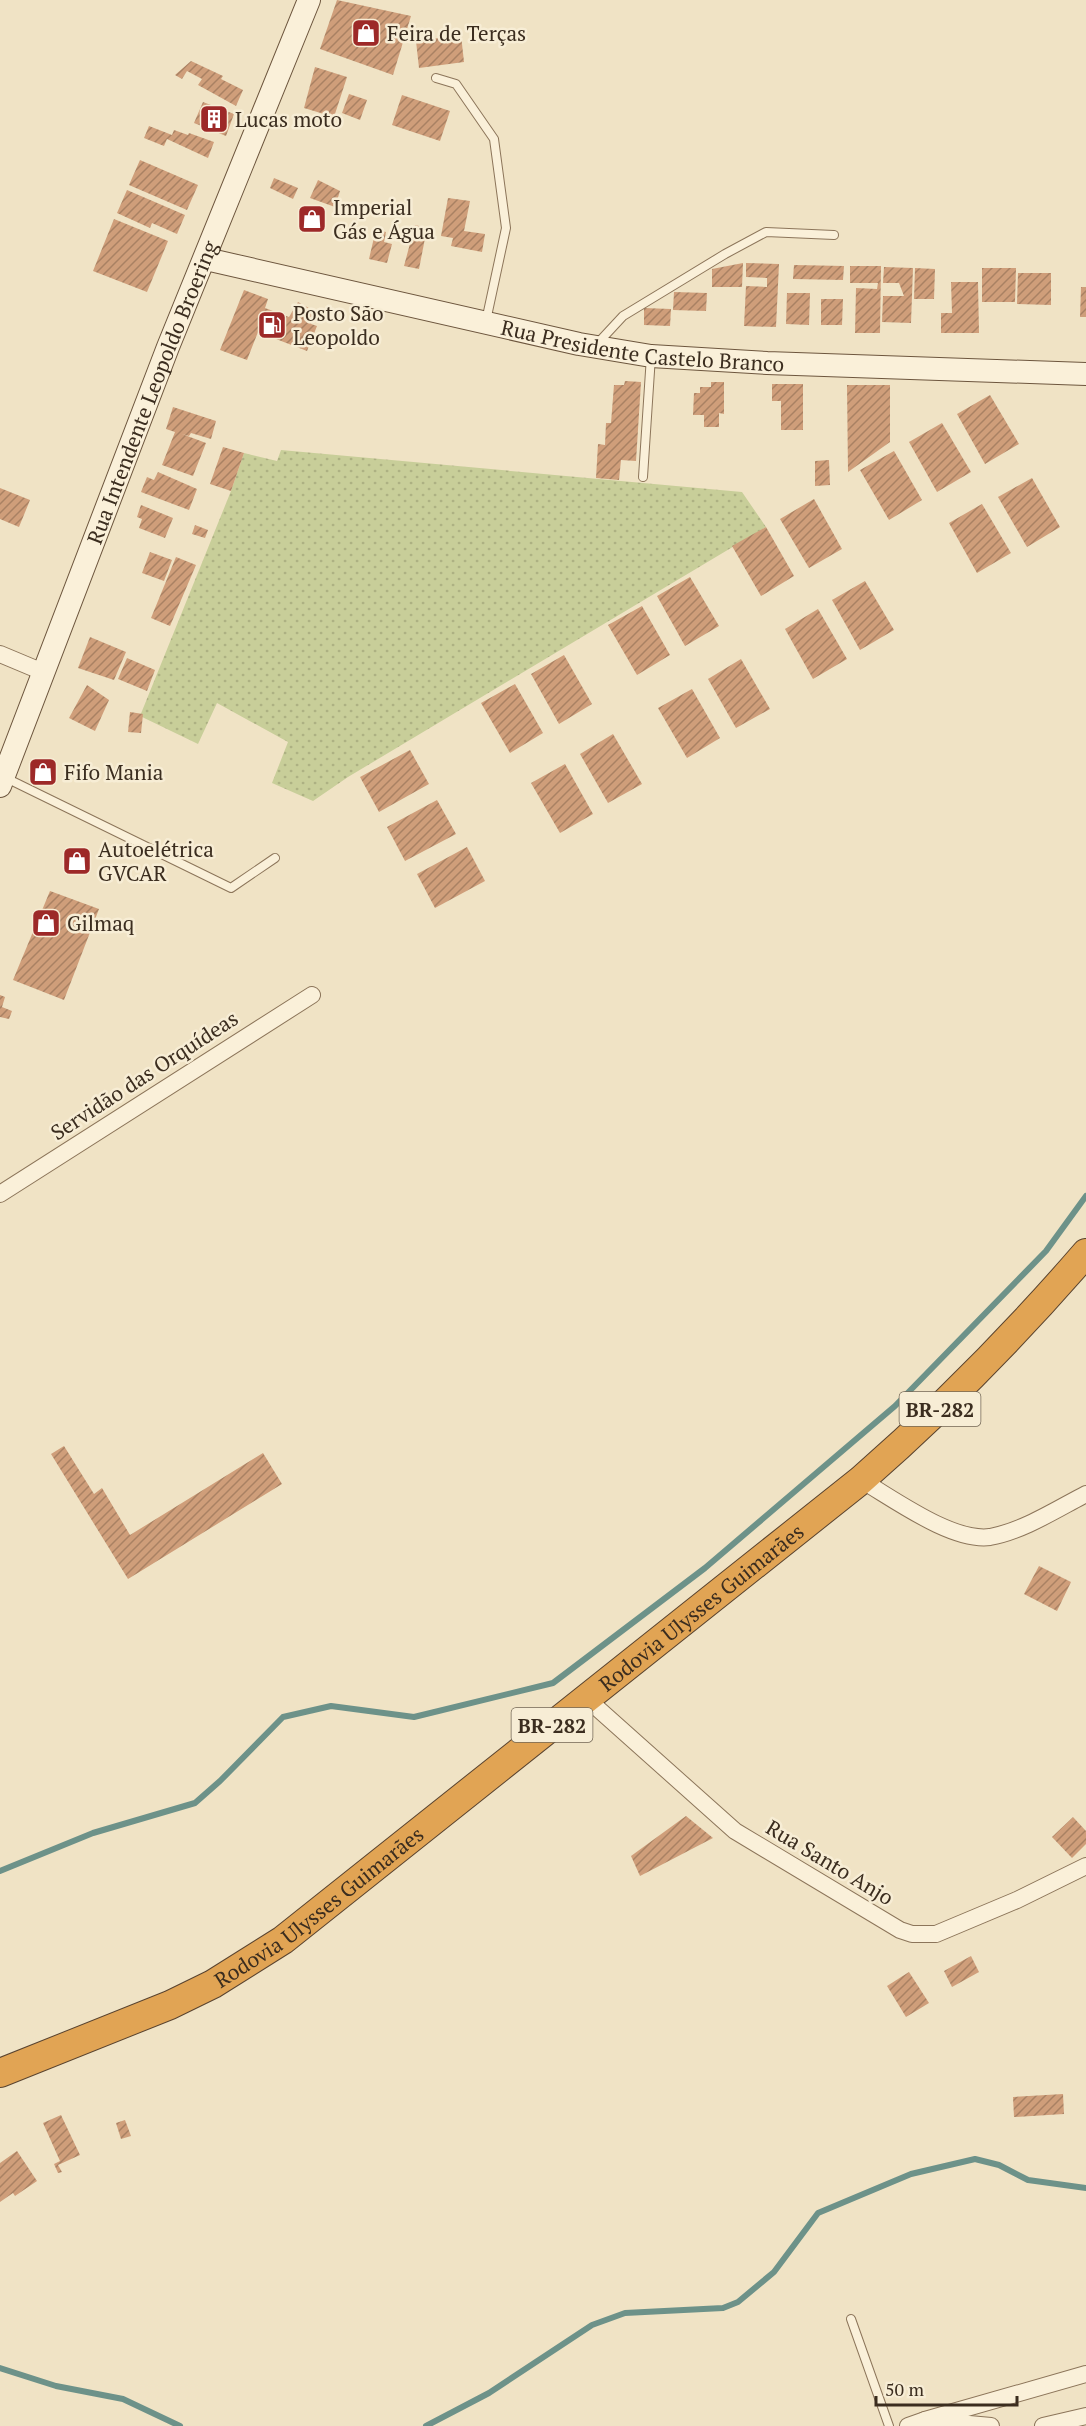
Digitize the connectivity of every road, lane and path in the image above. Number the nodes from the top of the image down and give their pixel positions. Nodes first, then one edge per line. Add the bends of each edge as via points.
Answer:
1 (309, 0) edge
2 (436, 78) dead end
3 (834, 235) dead end
4 (206, 259) junction
5 (486, 323) junction
6 (594, 347) junction
7 (651, 356) junction
8 (1086, 374) edge
9 (643, 477) dead end
10 (0, 654) edge
11 (43, 672) junction
12 (2, 782) edge
13 (275, 858) dead end
14 (312, 995) dead end
15 (0, 1194) edge
16 (1086, 1253) edge
17 (861, 1480) junction
18 (1086, 1494) edge
19 (586, 1698) junction
20 (1086, 1866) edge
21 (0, 2073) edge
22 (851, 2319) dead end
23 (1086, 2374) edge
24 (1086, 2416) edge
25 (925, 2420) junction
26 (889, 2426) edge
27 (908, 2426) edge
28 (991, 2426) edge
29 (1042, 2426) edge

1 - 4 street, Rua Intendente Leopoldo Broering
2 - 5 lane via 456,84 494,139 498,156 506,228
3 - 6 lane via 766,232 623,316
4 - 5 street, Rua Presidente Castelo Branco
4 - 11 street, Rua Intendente Leopoldo Broering via 164,357
5 - 6 street, Rua Presidente Castelo Branco
6 - 7 street, Rua Presidente Castelo Branco
7 - 8 street, Rua Presidente Castelo Branco
7 - 9 lane
10 - 11 street
11 - 12 street, Rua Intendente Leopoldo Broering
12 - 13 lane via 231,888
14 - 15 street, Servidão das Orquídeas
16 - 17 highway, Rodovia Ulysses Guimarães / BR-282 via 993,1357
17 - 18 street via 928,1519 972,1536 988,1537 1005,1533
17 - 19 highway, Rodovia Ulysses Guimarães / BR-282
19 - 20 street, Rua Santo Anjo via 735,1831 912,1934 936,1934
19 - 21 highway, Rodovia Ulysses Guimarães / BR-282 via 283,1940 246,1964 170,2005
22 - 26 lane
23 - 25 street
24 - 29 street
25 - 27 street
25 - 28 street

